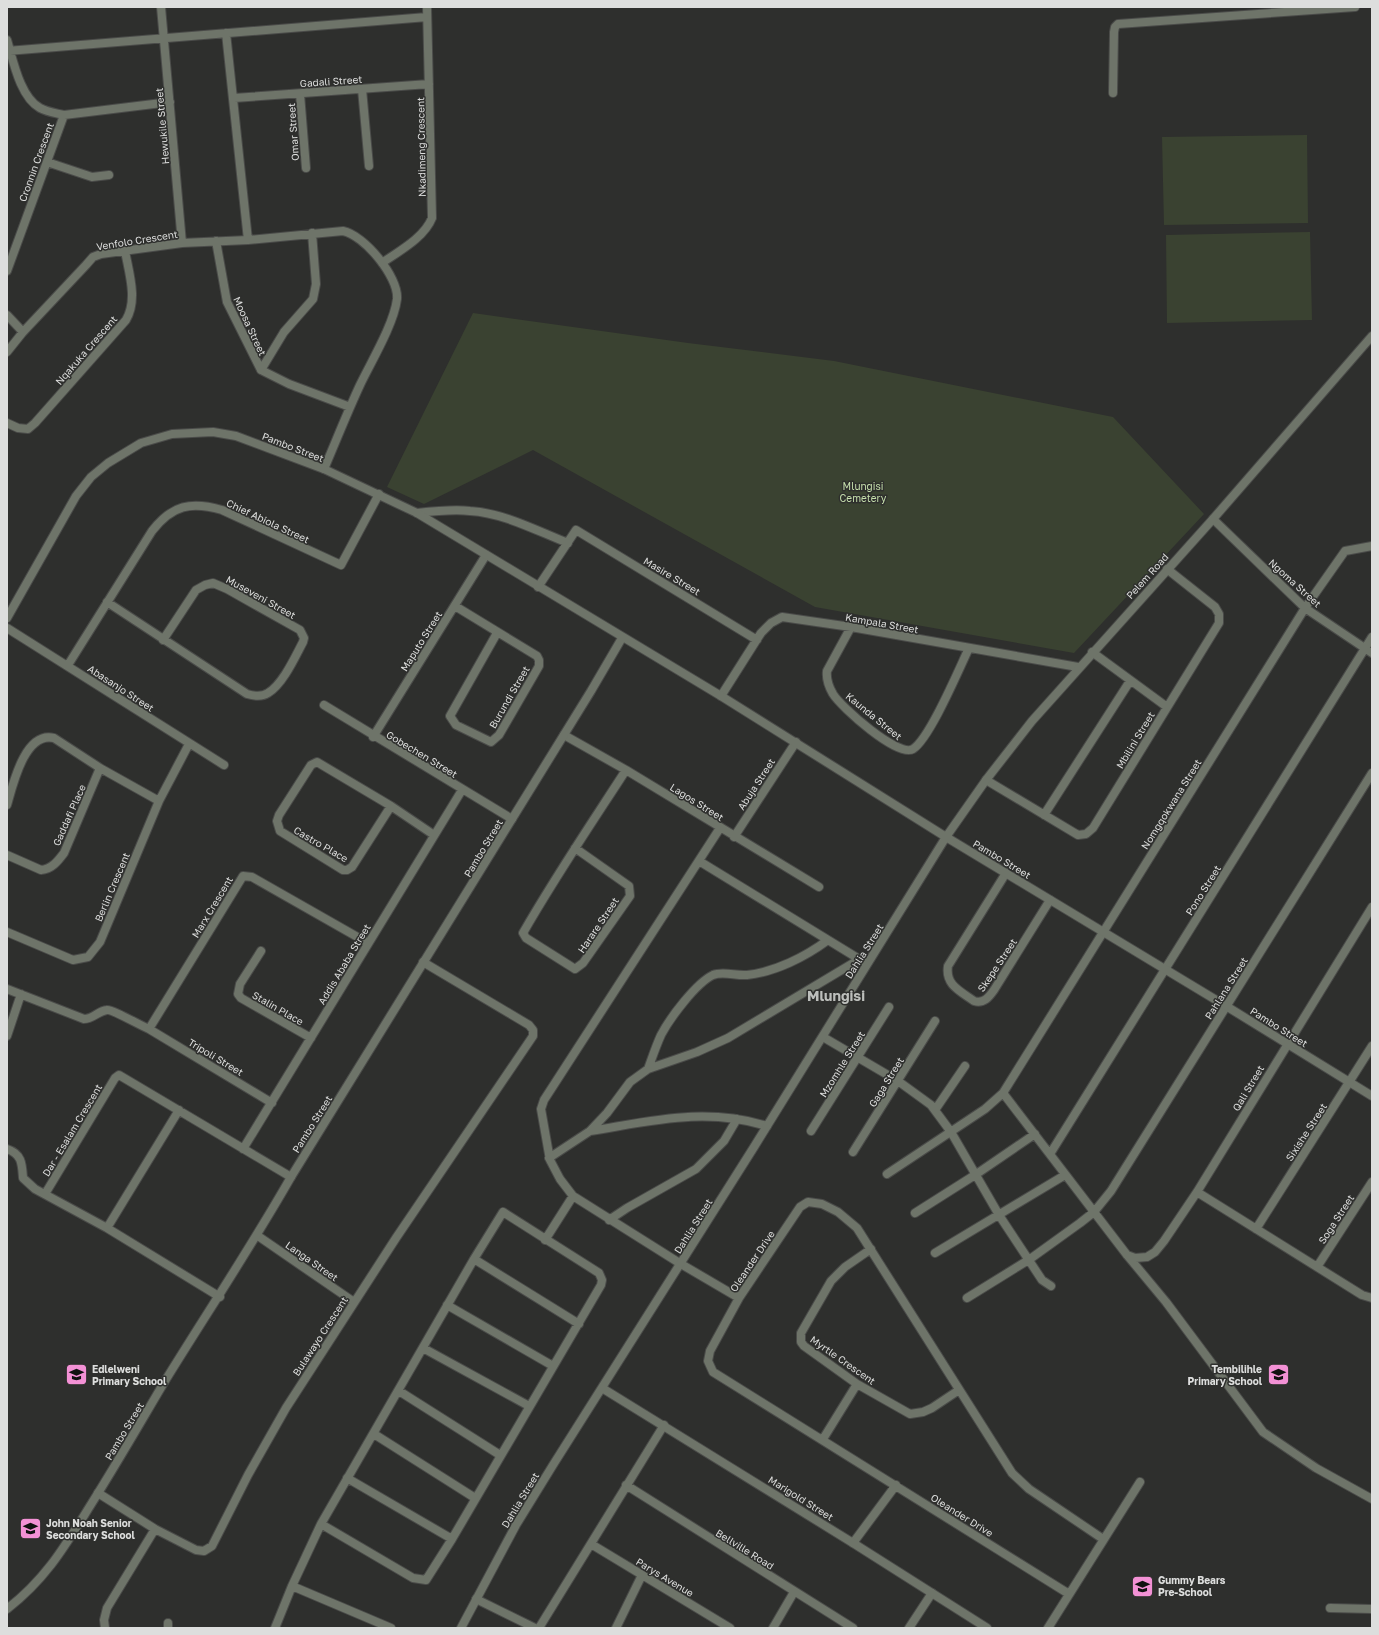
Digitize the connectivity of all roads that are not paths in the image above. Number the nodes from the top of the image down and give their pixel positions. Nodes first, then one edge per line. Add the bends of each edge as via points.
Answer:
1 (161, 7) edge
2 (427, 7) edge
3 (1355, 7) edge
4 (427, 16) junction
5 (226, 33) junction
6 (164, 39) junction
7 (7, 40) edge
8 (8, 50) edge
9 (429, 84) junction
10 (362, 89) junction
11 (1113, 93) dead end
12 (300, 94) junction
13 (234, 98) junction
14 (170, 102) junction
15 (64, 116) junction
16 (47, 162) junction
17 (369, 166) dead end
18 (306, 168) dead end
19 (109, 175) dead end
20 (312, 233) junction
21 (248, 240) junction
22 (216, 241) junction
23 (182, 243) junction
24 (126, 251) junction
25 (382, 263) junction
26 (7, 271) edge
27 (7, 315) edge
28 (23, 332) junction
29 (1372, 336) edge
30 (7, 352) edge
31 (261, 370) junction
32 (350, 407) junction
33 (7, 423) edge
34 (324, 469) junction
35 (378, 494) junction
36 (417, 513) junction
37 (1213, 519) junction
38 (568, 543) junction
39 (1372, 546) edge
40 (486, 555) junction
41 (1167, 569) junction
42 (538, 587) junction
43 (106, 602) junction
44 (455, 606) junction
45 (1305, 608) junction
46 (7, 618) edge
47 (7, 628) edge
48 (851, 628) junction
49 (497, 633) junction
50 (1372, 637) edge
51 (622, 638) junction
52 (163, 640) junction
53 (757, 640) junction
54 (969, 648) junction
55 (1368, 651) edge
56 (1092, 652) junction
57 (68, 665) junction
58 (1078, 667) junction
59 (1130, 681) junction
60 (721, 696) junction
61 (324, 705) dead end
62 (1167, 707) junction
63 (564, 735) junction
64 (373, 736) junction
65 (796, 742) junction
66 (190, 744) junction
67 (224, 765) dead end
68 (100, 768) junction
69 (626, 770) junction
70 (1372, 773) edge
71 (986, 780) junction
72 (462, 790) junction
73 (159, 802) junction
74 (7, 805) edge
75 (391, 806) junction
76 (1044, 815) junction
77 (512, 820) junction
78 (720, 828) junction
79 (434, 835) junction
80 (734, 837) junction
81 (946, 837) junction
82 (575, 848) junction
83 (7, 855) edge
84 (699, 861) junction
85 (1006, 873) junction
86 (819, 888) dead end
87 (1050, 900) junction
88 (1372, 908) edge
89 (7, 932) edge
90 (1103, 933) junction
91 (828, 940) junction
92 (368, 943) junction
93 (261, 951) dead end
94 (860, 959) junction
95 (423, 962) junction
96 (868, 964) junction
97 (1165, 969) junction
98 (7, 989) edge
99 (21, 994) junction
100 (1226, 1006) junction
101 (889, 1007) dead end
102 (935, 1021) dead end
103 (149, 1029) junction
104 (7, 1036) edge
105 (823, 1037) junction
106 (311, 1038) junction
107 (1286, 1044) junction
108 (1372, 1046) edge
109 (858, 1057) junction
110 (965, 1066) dead end
111 (648, 1069) junction
112 (898, 1082) junction
113 (1349, 1082) junction
114 (1003, 1093) junction
115 (1372, 1096) edge
116 (272, 1103) junction
117 (179, 1110) junction
118 (935, 1110) junction
119 (737, 1119) junction
120 (767, 1126) junction
121 (590, 1131) junction
122 (811, 1131) dead end
123 (951, 1132) junction
124 (1035, 1134) junction
125 (7, 1149) edge
126 (243, 1149) junction
127 (853, 1152) dead end
128 (1050, 1154) junction
129 (549, 1158) junction
130 (887, 1174) dead end
131 (975, 1175) junction
132 (1065, 1175) junction
133 (291, 1177) junction
134 (1372, 1182) edge
135 (1197, 1192) junction
136 (45, 1194) junction
137 (573, 1196) junction
138 (1094, 1212) junction
139 (915, 1213) dead end
140 (999, 1215) junction
141 (609, 1220) junction
142 (107, 1228) junction
143 (1256, 1229) junction
144 (258, 1236) junction
145 (545, 1240) junction
146 (871, 1249) junction
147 (935, 1253) dead end
148 (1127, 1255) junction
149 (474, 1259) junction
150 (1030, 1259) junction
151 (681, 1264) junction
152 (1316, 1267) junction
153 (1051, 1286) dead end
154 (220, 1297) junction
155 (739, 1298) junction
156 (967, 1298) dead end
157 (1372, 1298) edge
158 (354, 1302) junction
159 (447, 1305) junction
160 (579, 1324) junction
161 (423, 1348) junction
162 (553, 1366) junction
163 (857, 1384) junction
164 (602, 1388) junction
165 (959, 1390) junction
166 (399, 1391) junction
167 (529, 1406) junction
168 (664, 1426) junction
169 (374, 1434) junction
170 (823, 1439) junction
171 (500, 1455) junction
172 (347, 1478) junction
173 (1140, 1482) dead end
174 (626, 1485) junction
175 (896, 1485) junction
176 (98, 1493) junction
177 (475, 1498) junction
178 (1372, 1499) edge
179 (321, 1524) junction
180 (155, 1529) junction
181 (452, 1539) junction
182 (1103, 1539) junction
183 (853, 1543) junction
184 (591, 1544) junction
185 (642, 1575) junction
186 (292, 1586) junction
187 (794, 1592) junction
188 (932, 1593) junction
189 (1069, 1594) junction
190 (476, 1599) junction
191 (1330, 1608) dead end
192 (7, 1609) edge
193 (1372, 1609) edge
194 (105, 1628) edge
195 (275, 1628) edge
196 (391, 1628) edge
197 (462, 1628) edge
198 (535, 1628) edge
199 (539, 1628) edge
200 (616, 1628) edge
201 (730, 1628) edge
202 (773, 1628) edge
203 (853, 1628) edge
204 (909, 1628) edge
205 (987, 1628) edge
206 (1048, 1628) edge

1 - 6 street, Hewukile Street
2 - 4 street, Nkadimeng Crescent
3 - 11 street via 1118,24 1114,32
4 - 5 street
4 - 9 street, Nkadimeng Crescent
5 - 6 street
5 - 13 street
6 - 8 street
6 - 14 street, Hewukile Street
7 - 8 street
8 - 15 street via 21,84 34,104
9 - 10 street, Gadali Street
9 - 25 street, Nkadimeng Crescent via 432,218 420,235
10 - 12 street, Gadali Street
10 - 17 street
12 - 13 street, Gadali Street
12 - 18 street, Omar Street
13 - 21 street
14 - 15 street, Cronnin Crescent
14 - 23 street, Hewukile Street
15 - 16 street, Cronnin Crescent
16 - 19 street via 92,177
16 - 26 street, Cronnin Crescent
20 - 21 street, Venfolo Crescent
20 - 25 street, Venfolo Crescent via 349,232 363,241
20 - 31 street via 316,284 313,299 284,332
21 - 22 street, Venfolo Crescent
22 - 23 street, Venfolo Crescent
22 - 31 street, Moosa Street via 227,302
23 - 24 street, Venfolo Crescent
24 - 28 street, Venfolo Crescent via 93,257
24 - 33 street, Nqakuka Crescent via 133,303 126,320 36,423 28,429
25 - 32 street, Venfolo Crescent via 395,288 395,308
27 - 28 street
28 - 30 street, Venfolo Crescent
29 - 37 street, Pelem Road
31 - 32 street, Moosa Street via 289,384
32 - 34 street, Venfolo Crescent
34 - 35 street, Pambo Street
34 - 46 street, Pambo Street via 236,436 213,432 172,434 141,443 108,463 91,477 76,496
35 - 36 street, Pambo Street
35 - 43 street, Chief Abiola Street via 341,565 222,510 205,505 179,508 170,512 152,531
36 - 38 street via 446,510 478,512 512,521
36 - 40 street, Pambo Street
37 - 41 street, Pelem Road
37 - 45 street, Ngoma Street
38 - 42 street
38 - 53 street, Masire Street via 576,530
39 - 45 street, Nomgqokwana Street via 1349,550 1343,554
40 - 42 street, Pambo Street
40 - 44 street, Maputo Street
41 - 56 street, Pelem Road
41 - 62 street, Mbilini Street via 1214,607 1219,618 1218,626
42 - 51 street, Pambo Street
43 - 52 street, Museveni Street
43 - 57 street, Chief Abiola Street
44 - 49 street, Burundi Street
44 - 64 street, Maputo Street
45 - 55 street, Ngoma Street
45 - 90 street, Nomgqokwana Street
47 - 57 street, Abasanjo Street
48 - 53 street, Kampala Street via 782,618 771,623
48 - 54 street, Kampala Street
48 - 54 street, Kaunda Street via 827,671 831,691 842,705 883,739 892,746 906,751 919,743 938,713
49 - 49 street, Burundi Street via 537,656 540,663 498,735 491,742 456,725 450,716
50 - 55 street, Pono Street
51 - 60 street, Pambo Street
51 - 63 street, Pambo Street
52 - 52 street, Museveni Street via 247,694 255,696 268,693 280,681 304,642 300,630 213,583 196,590
53 - 60 street, Kampala Street
54 - 58 street, Kampala Street
55 - 97 street, Pono Street
56 - 58 street, Pelem Road
56 - 59 street
57 - 66 street, Abasanjo Street
58 - 71 street, Pelem Road
59 - 62 street
59 - 76 street
60 - 65 street, Pambo Street
61 - 64 street, Gobechen Street
62 - 76 street, Mbilini Street via 1090,832 1082,836
63 - 69 street, Lagos Street
63 - 77 street, Pambo Street
64 - 72 street, Gobechen Street
65 - 80 street, Abuja Street
65 - 81 street, Pambo Street
66 - 67 street, Abasanjo Street
66 - 73 street, Berlin Crescent
68 - 73 street
68 - 74 street via 54,738 40,738 24,757
68 - 83 street, Gaddafi Place via 58,862 46,870 41,870
69 - 78 street, Lagos Street
69 - 82 street, Harare Street
70 - 100 street, Pahlana Street
71 - 76 street, Mbilini Street
71 - 81 street, Pelem Road
72 - 77 street, Gobechen Street
72 - 79 street, Addis Ababa Street
73 - 89 street, Berlin Crescent via 100,942 88,957 74,960
75 - 75 street, Castro Place via 317,762 311,764 279,815 277,826 280,831 343,870 347,870 352,867
75 - 79 street, Castro Place
77 - 95 street, Pambo Street
78 - 80 street, Lagos Street
78 - 84 street
79 - 92 street, Addis Ababa Street
80 - 86 street, Lagos Street
81 - 85 street, Pambo Street
81 - 96 street, Dahlia Street
82 - 82 street, Harare Street via 523,933 526,938 575,969 583,963 630,896 629,886
84 - 91 street
84 - 129 street via 542,1105 543,1132
85 - 87 street, Pambo Street
85 - 87 street, Skepe Street via 948,966 947,974 952,985 974,1001 985,1000 994,990
87 - 90 street, Pambo Street
88 - 107 street, Qali Street
90 - 97 street, Pambo Street
90 - 114 street, Nomgqokwana Street
91 - 94 street
91 - 111 street via 813,951 765,971 742,975 718,974 708,978 685,1002 664,1030
92 - 103 street, Marx Crescent via 252,877 243,876
92 - 106 street, Addis Ababa Street
93 - 106 street, Stalin Place via 240,984 238,994
94 - 96 street
94 - 111 street via 733,1035 697,1052
95 - 133 street, Pambo Street
95 - 158 street, Bulawayo Crescent via 529,1025 533,1030 533,1036
96 - 105 street, Dahlia Street
97 - 100 street, Pambo Street
97 - 128 street, Pono Street
98 - 99 street, Tripoli Street
99 - 103 street, Tripoli Street via 84,1019 110,1010
99 - 104 street
100 - 107 street, Pambo Street
100 - 138 street, Pahlana Street via 1111,1191
101 - 109 street, Mzomhle Street
102 - 112 street, Gaga Street
103 - 116 street, Tripoli Street
105 - 109 street
105 - 120 street, Dahlia Street
106 - 116 street, Addis Ababa Street
107 - 113 street, Pambo Street
107 - 135 street, Qali Street
108 - 113 street, Sixishe Street
109 - 112 street
109 - 122 street, Mzomhle Street
110 - 118 street
111 - 121 street via 630,1082
112 - 118 street
112 - 127 street, Gaga Street
113 - 115 street, Pambo Street
113 - 143 street, Sixishe Street
114 - 123 street, Nomgqokwana Street
114 - 124 street
116 - 126 street, Addis Ababa Street
117 - 126 street, Dar - Esalam Crescent
117 - 136 street, Dar - Esalam Crescent via 122,1076 117,1076
117 - 142 street
118 - 123 street
119 - 120 street
119 - 121 street via 698,1115
119 - 141 street via 724,1141 696,1169
120 - 151 street, Dahlia Street
121 - 129 street
123 - 130 street, Nomgqokwana Street
123 - 131 street
124 - 128 street
124 - 131 street
125 - 136 street via 20,1159 23,1178 27,1183
126 - 133 street, Dar - Esalam Crescent
128 - 132 street
129 - 137 street
131 - 139 street
131 - 140 street
132 - 138 street
132 - 140 street
133 - 144 street, Pambo Street
134 - 152 street, Soga Street
135 - 143 street
135 - 148 street, Qali Street via 1155,1252 1140,1259
136 - 142 street
137 - 141 street
137 - 145 street
138 - 148 street
138 - 150 street, Pahlana Street
140 - 147 street
140 - 150 street
141 - 151 street
142 - 154 street
143 - 152 street
144 - 154 street, Pambo Street
144 - 158 street, Langa Street
145 - 149 street via 503,1212
145 - 160 street via 599,1273 601,1285
146 - 155 street, Oleander Drive via 857,1228 838,1212 816,1202 804,1203
146 - 163 street, Myrtle Crescent via 831,1281 801,1333 801,1342 804,1346
146 - 165 street, Oleander Drive via 934,1354
148 - 178 street via 1171,1307 1263,1432 1316,1468
149 - 159 street
149 - 160 street
150 - 153 street via 1042,1280
150 - 156 street, Pahlana Street
151 - 155 street
151 - 164 street, Dahlia Street
152 - 157 street via 1362,1295
154 - 176 street, Pambo Street via 174,1367
155 - 170 street, Oleander Drive via 710,1351 709,1365 713,1372
158 - 180 street, Bulawayo Crescent via 282,1414 212,1546 204,1551 196,1550
159 - 161 street
159 - 162 street
160 - 162 street
161 - 166 street
161 - 167 street
162 - 167 street
163 - 165 street, Myrtle Crescent via 910,1414 932,1408
163 - 170 street
164 - 168 street, Marigold Street
164 - 190 street, Dahlia Street via 516,1525
165 - 182 street, Oleander Drive via 1017,1479
166 - 169 street
166 - 171 street
167 - 171 street
168 - 174 street
168 - 183 street, Marigold Street
169 - 172 street
169 - 177 street
170 - 175 street, Oleander Drive
171 - 177 street
172 - 179 street
172 - 181 street
173 - 182 street
174 - 184 street
174 - 187 street, Bellville Road
175 - 183 street
175 - 189 street, Oleander Drive
176 - 180 street, Bulawayo Crescent
176 - 192 street, Pambo Street via 43,1577 27,1594
177 - 181 street
179 - 181 street via 414,1578 423,1580 428,1578
179 - 186 street
180 - 194 street via 107,1608
182 - 189 street
183 - 188 street, Marigold Street
184 - 185 street, Parys Avenue
184 - 199 street
185 - 200 street
185 - 201 street, Parys Avenue
186 - 195 street
186 - 196 street
187 - 202 street
187 - 203 street, Bellville Road
188 - 204 street
188 - 205 street, Marigold Street
189 - 206 street
190 - 197 street, Dahlia Street
190 - 198 street
191 - 193 street

